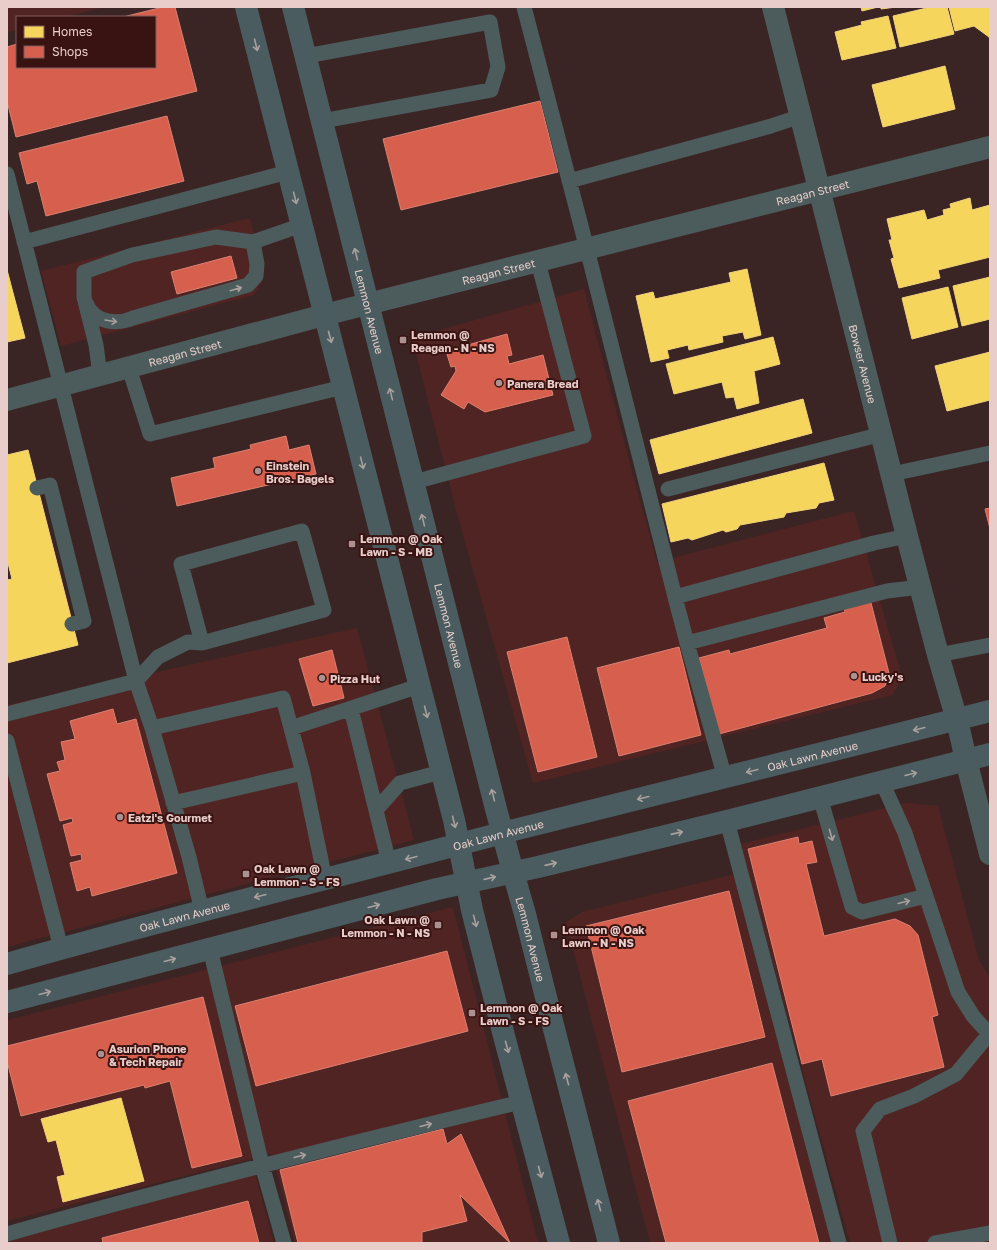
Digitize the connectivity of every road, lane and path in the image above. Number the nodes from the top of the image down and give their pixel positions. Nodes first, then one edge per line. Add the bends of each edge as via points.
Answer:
1 (246, 7) edge
2 (293, 7) edge
3 (524, 7) edge
4 (773, 7) edge
5 (306, 56) junction
6 (801, 116) junction
7 (322, 121) junction
8 (990, 147) edge
9 (288, 172) junction
10 (7, 174) edge
11 (569, 181) junction
12 (820, 190) junction
13 (302, 225) junction
14 (24, 242) junction
15 (253, 242) junction
16 (587, 249) junction
17 (538, 262) junction
18 (84, 297) junction
19 (368, 305) junction
20 (324, 315) junction
21 (129, 368) junction
22 (100, 375) junction
23 (61, 386) junction
24 (343, 387) junction
25 (7, 400) edge
26 (882, 434) junction
27 (990, 453) edge
28 (892, 474) junction
29 (414, 482) junction
30 (38, 488) dead end
31 (668, 489) dead end
32 (907, 536) junction
33 (921, 587) junction
34 (675, 597) junction
35 (72, 624) dead end
36 (202, 643) junction
37 (687, 643) junction
38 (990, 644) edge
39 (938, 655) junction
40 (136, 681) junction
41 (419, 686) junction
42 (351, 709) junction
43 (990, 711) edge
44 (7, 714) edge
45 (957, 720) junction
46 (152, 728) junction
47 (291, 728) junction
48 (7, 740) edge
49 (990, 754) edge
50 (966, 760) junction
51 (303, 772) junction
52 (441, 772) junction
53 (725, 778) junction
54 (882, 782) junction
55 (820, 797) junction
56 (173, 803) junction
57 (376, 810) junction
58 (727, 821) junction
59 (502, 833) junction
60 (460, 844) junction
61 (990, 854) edge
62 (389, 863) junction
63 (513, 872) junction
64 (325, 879) junction
65 (467, 882) junction
66 (926, 896) junction
67 (202, 911) junction
68 (61, 948) junction
69 (210, 949) junction
70 (7, 964) edge
71 (7, 1002) edge
72 (989, 1034) edge
73 (521, 1102) junction
74 (262, 1165) junction
75 (990, 1233) edge
76 (7, 1234) edge
77 (284, 1243) edge
78 (559, 1243) edge
79 (609, 1243) edge
80 (839, 1243) edge
81 (890, 1243) edge
82 (935, 1243) edge

1 -> 9 main road
2 - 5 main road, Lemmon Avenue
3 - 11 lane
4 - 6 street, Bowser Avenue
5 - 7 main road, Lemmon Avenue
5 - 7 lane via 490,22 498,67 491,90
6 - 11 lane
6 - 12 street, Bowser Avenue
19 -> 7 main road, Lemmon Avenue
8 - 12 street, Reagan Street
9 -> 13 main road
9 - 14 lane
10 - 14 lane
11 - 16 lane
12 - 16 street, Reagan Street
12 - 26 street, Bowser Avenue
13 - 15 lane
13 - 20 main road
14 - 23 lane
15 - 18 lane via 216,237 132,255 84,272
18 -> 15 lane via 88,306 103,320 124,322 248,285 256,276 257,264
16 - 17 street, Reagan Street
16 - 34 lane
17 - 19 street, Reagan Street
17 - 29 lane via 584,436
18 - 22 lane via 96,345
19 - 20 street, Reagan Street
29 -> 19 main road, Lemmon Avenue
20 - 21 street, Reagan Street
20 -> 24 main road
21 - 22 street, Reagan Street
21 - 24 lane via 150,434
22 - 23 street, Reagan Street
23 - 25 street, Reagan Street
23 - 40 lane
24 -> 41 main road
26 - 28 street, Bowser Avenue
26 - 31 lane
27 - 28 lane
28 - 32 street, Bowser Avenue
59 -> 29 main road, Lemmon Avenue
30 - 35 lane via 50,485 61,554 84,621
32 - 33 street, Bowser Avenue
32 - 34 lane
33 - 37 lane via 887,592
33 - 39 street, Bowser Avenue
34 - 37 lane
36 - 36 lane via 324,610 302,531 180,564
36 - 40 lane via 188,642 158,657
37 - 53 lane
38 - 39 lane
39 - 45 street, Bowser Avenue
40 - 44 lane
40 - 46 lane
41 - 42 lane
41 -> 52 main road
42 - 47 lane
42 - 57 lane
43 - 45 main road, Oak Lawn Avenue
45 - 50 main road
45 -> 53 main road, Oak Lawn Avenue
46 - 47 lane via 283,698
46 - 56 lane
47 - 51 lane
48 - 68 lane
49 - 50 main road
54 -> 50 main road
50 - 61 street
51 - 56 lane
51 - 64 lane
52 - 57 lane via 400,783
52 -> 60 main road
53 -> 59 main road, Oak Lawn Avenue
54 - 55 main road
54 - 66 lane
55 - 58 main road
55 -> 66 lane via 852,907 862,912
56 - 67 lane
57 - 62 lane
63 -> 58 main road
58 - 80 lane
59 - 60 main road, Oak Lawn Avenue
59 - 63 main road, Lemmon Avenue
60 -> 62 main road, Oak Lawn Avenue
60 - 65 main road
62 - 64 main road, Oak Lawn Avenue
65 -> 63 main road
79 -> 63 main road, Lemmon Avenue
64 -> 67 main road, Oak Lawn Avenue
69 -> 65 main road
65 -> 73 main road
66 - 72 lane via 958,992 973,1016
67 - 68 main road, Oak Lawn Avenue
68 - 70 main road, Oak Lawn Avenue
71 -> 69 main road
69 - 74 lane
72 - 81 lane via 956,1074 914,1096 880,1109 863,1131
74 -> 73 lane
73 -> 78 main road
74 - 76 lane
74 - 77 lane
75 - 82 lane

